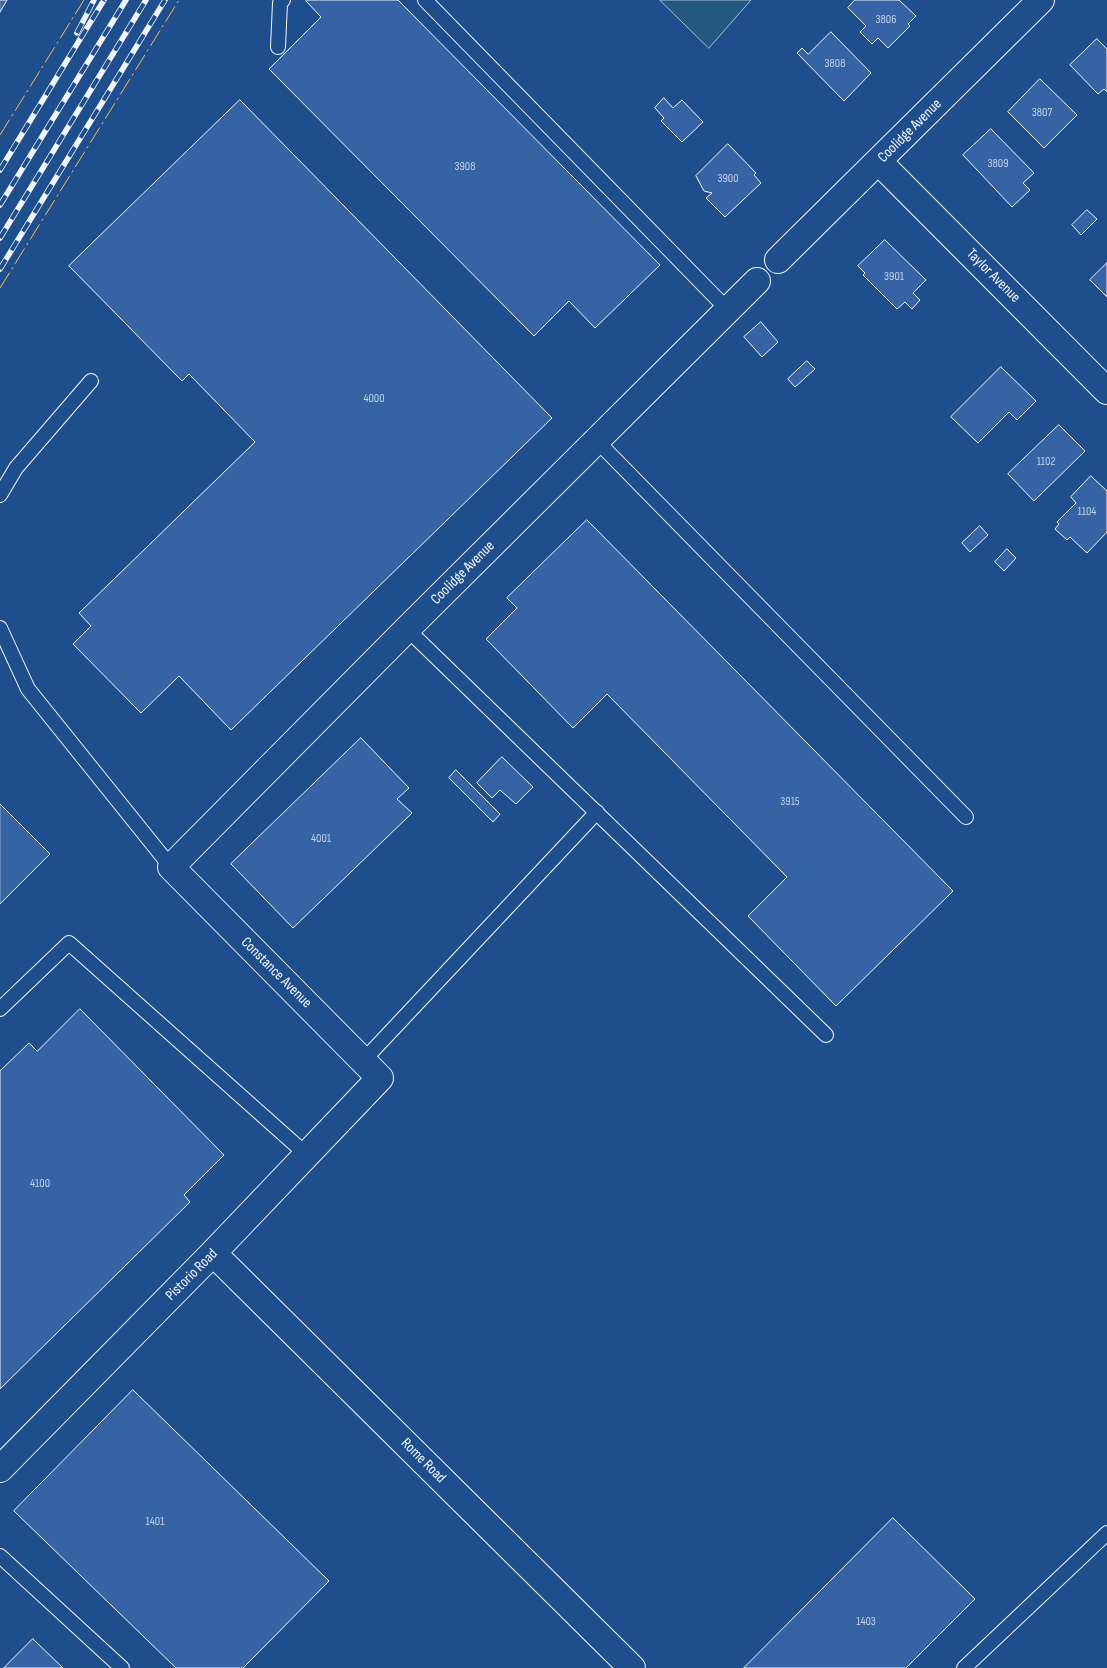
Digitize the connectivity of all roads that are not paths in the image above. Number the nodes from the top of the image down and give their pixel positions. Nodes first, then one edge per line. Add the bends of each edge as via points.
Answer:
1 (283, 0) edge
2 (425, 0) edge
3 (1040, 0) edge
4 (278, 47) dead end
5 (879, 162) junction
6 (778, 260) dead end
7 (757, 281) dead end
8 (728, 310) junction
9 (91, 381) dead end
10 (1107, 391) edge
11 (597, 441) junction
12 (0, 495) edge
13 (0, 628) edge
14 (407, 629) junction
15 (597, 812) junction
16 (966, 817) dead end
17 (171, 867) junction
18 (0, 1009) edge
19 (826, 1035) dead end
20 (372, 1070) junction
21 (308, 1155) junction
22 (213, 1253) junction
23 (0, 1469) edge
24 (1107, 1533) edge
25 (0, 1556) edge
26 (122, 1668) edge
27 (632, 1668) edge
28 (964, 1668) edge

1 - 4 lane via 280,4
2 - 8 lane
3 - 5 street, Coolidge Avenue
5 - 6 street, Coolidge Avenue
5 - 10 street, Taylor Avenue
7 - 8 street, Coolidge Avenue
8 - 11 street, Coolidge Avenue
9 - 12 lane via 16,468
11 - 14 street, Coolidge Avenue
11 - 16 lane
13 - 17 lane via 28,689
14 - 15 lane
14 - 17 street, Coolidge Avenue
15 - 19 lane
15 - 20 lane
17 - 20 street, Constance Avenue
18 - 21 lane via 69,942
20 - 21 street, Pistorio Road
21 - 22 street, Pistorio Road
22 - 23 street, Pistorio Road
22 - 27 street, Rome Road
24 - 28 lane
25 - 26 lane

